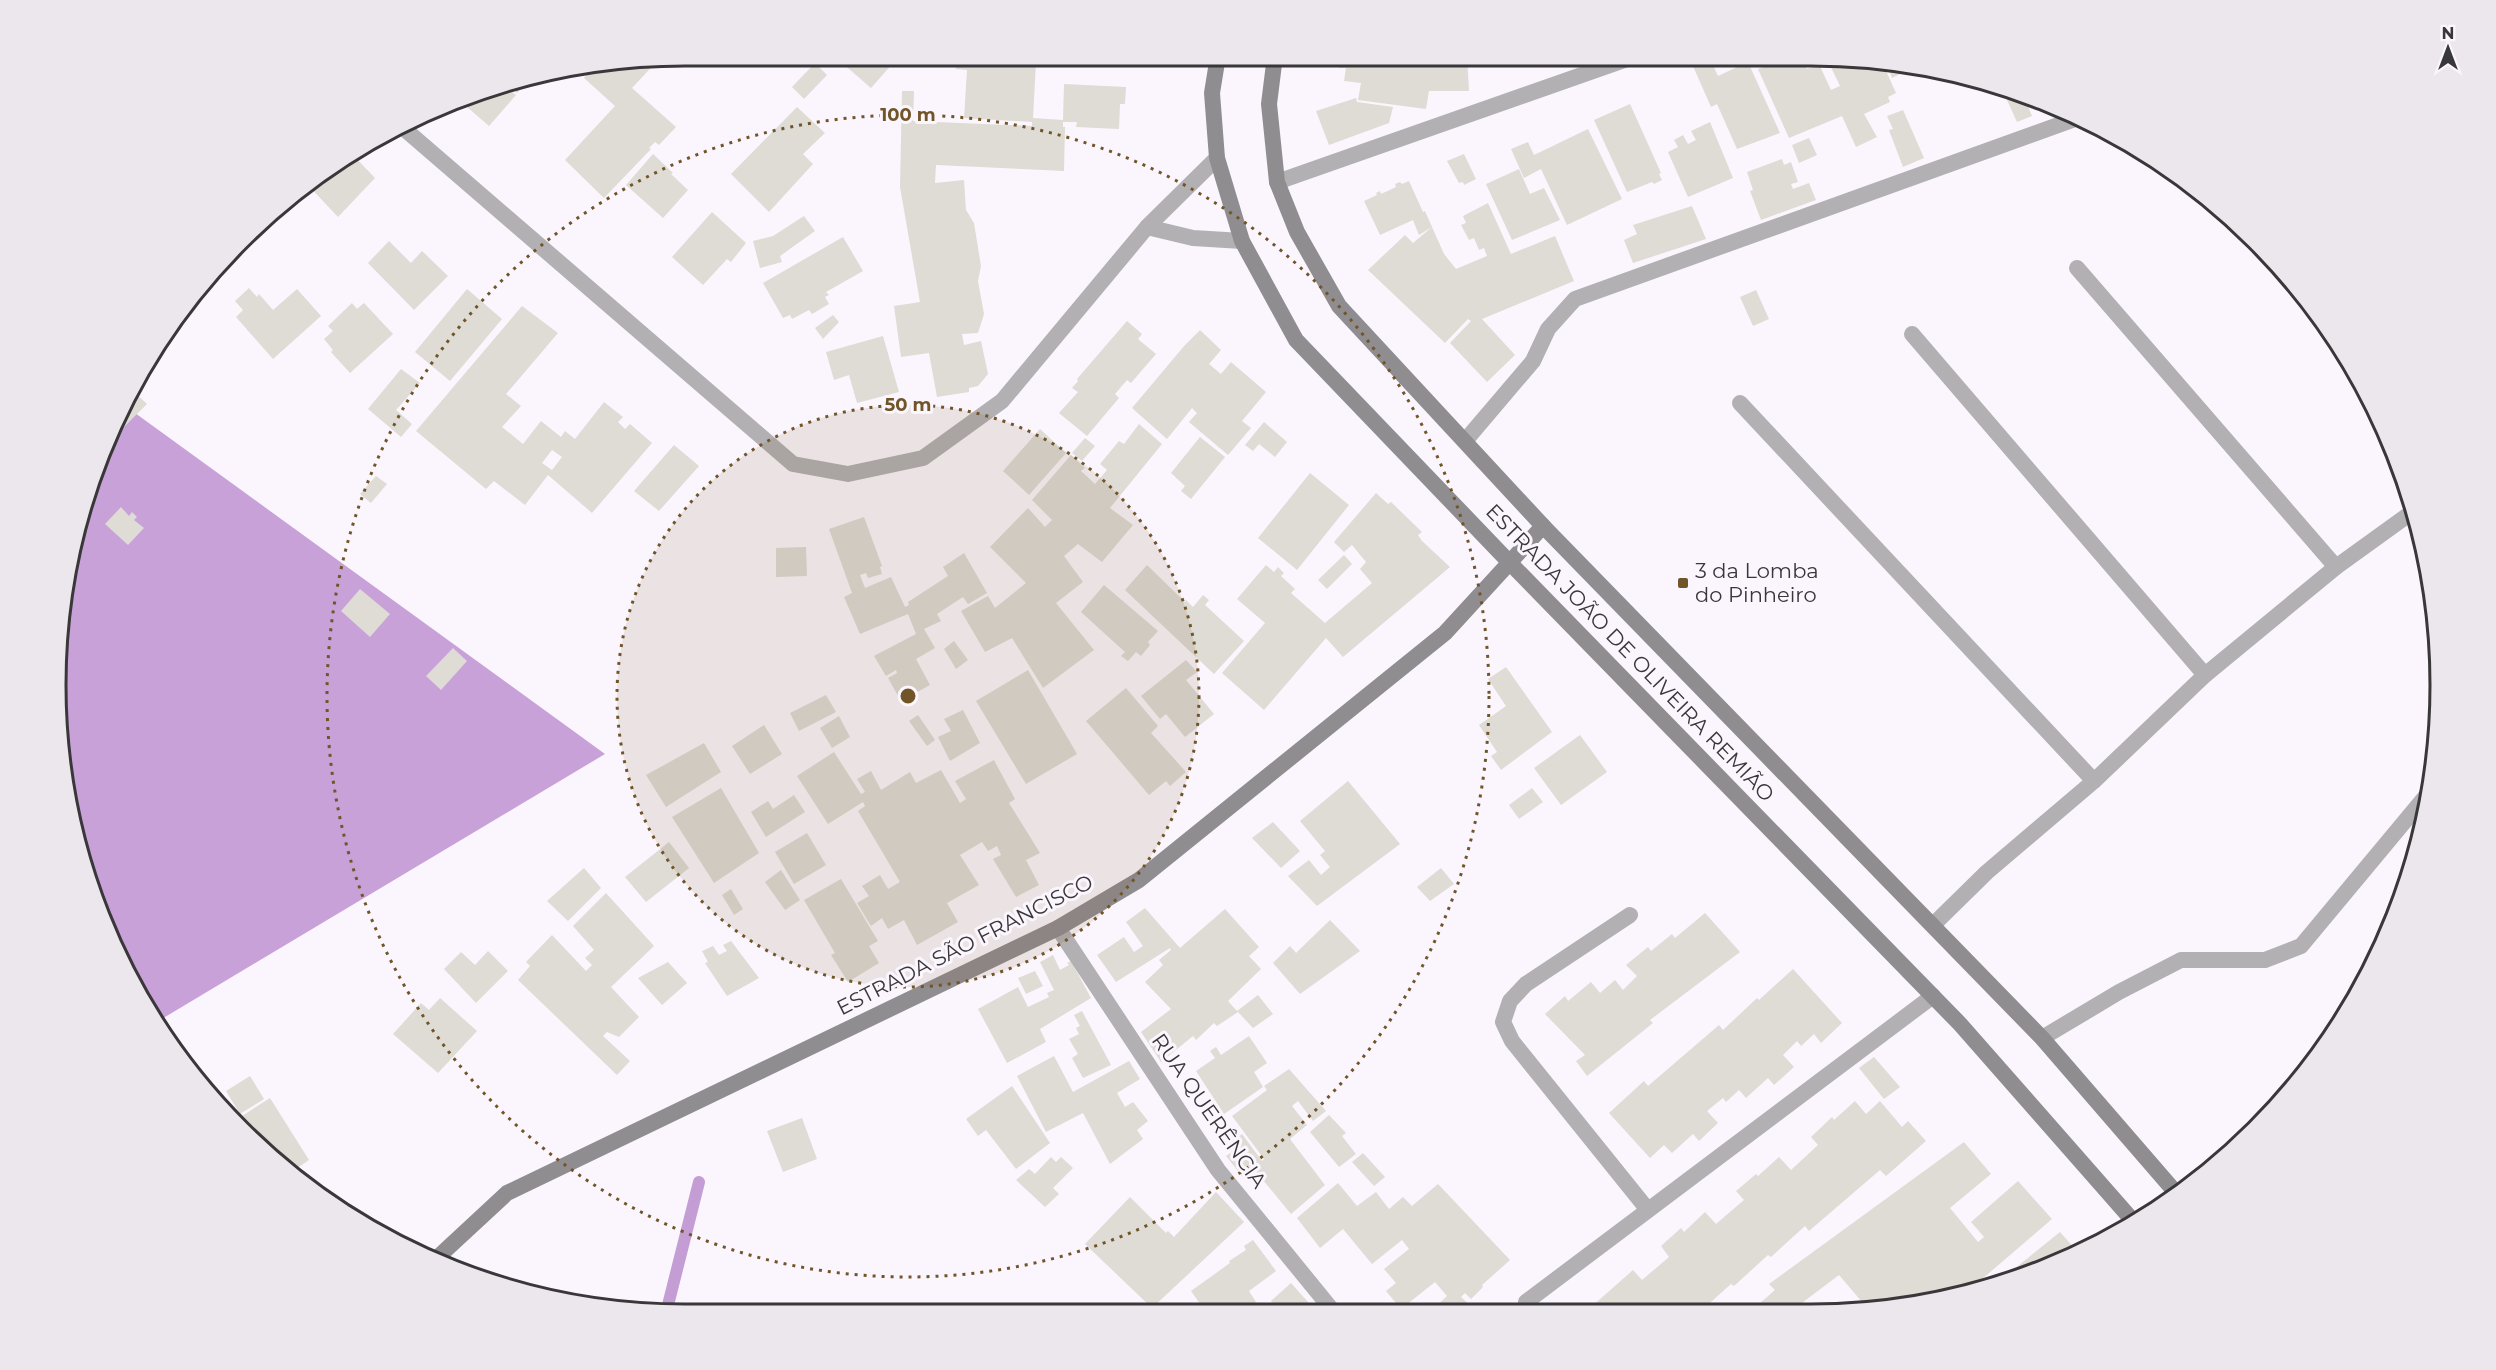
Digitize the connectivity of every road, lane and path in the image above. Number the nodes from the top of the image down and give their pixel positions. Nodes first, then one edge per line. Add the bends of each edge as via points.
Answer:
1 (1216, 66) edge
2 (1274, 66) edge
3 (1607, 66) edge
4 (2067, 122) edge
5 (408, 132) edge
6 (1217, 158) junction
7 (1277, 182) junction
8 (1147, 227) junction
9 (1242, 241) junction
10 (2077, 268) dead end
11 (1912, 334) dead end
12 (1740, 403) dead end
13 (1465, 441) junction
14 (2406, 516) edge
15 (1543, 526) junction
16 (1511, 564) junction
17 (2336, 567) junction
18 (2205, 675) junction
19 (2094, 781) junction
20 (2418, 805) edge
21 (1630, 915) dead end
22 (1933, 925) junction
23 (1058, 928) junction
24 (1933, 996) junction
25 (2042, 1038) junction
26 (2172, 1188) edge
27 (1648, 1210) junction
28 (2129, 1216) edge
29 (441, 1254) edge
30 (1526, 1302) dead end
31 (1327, 1304) edge

1 - 6 main road, ESTRADA JOÃO DE OLIVEIRA REMIÃO via 1212,93
2 - 7 main road, ESTRADA JOÃO DE OLIVEIRA REMIÃO via 1269,104
3 - 7 street
4 - 13 street via 1575,299 1548,329 1533,361
5 - 8 street via 793,464 848,474 923,458 1002,400
6 - 8 street
6 - 9 main road, ESTRADA JOÃO DE OLIVEIRA REMIÃO
7 - 13 main road, ESTRADA JOÃO DE OLIVEIRA REMIÃO via 1297,232 1339,306
8 - 9 street via 1193,238
9 - 16 main road, ESTRADA JOÃO DE OLIVEIRA REMIÃO via 1296,340
10 - 17 street
11 - 18 street
12 - 19 street
13 - 15 main road, ESTRADA JOÃO DE OLIVEIRA REMIÃO
14 - 17 street
15 - 16 main road, ESTRADA SÃO FRANCISCO
15 - 22 main road, ESTRADA JOÃO DE OLIVEIRA REMIÃO
16 - 23 main road, ESTRADA SÃO FRANCISCO via 1445,633 1158,865
16 - 24 main road, ESTRADA JOÃO DE OLIVEIRA REMIÃO
17 - 18 street
18 - 19 street
19 - 22 street via 1987,872
20 - 25 street via 2301,945 2265,960 2181,960
21 - 27 street via 1526,984 1510,1001 1503,1022 1512,1041
22 - 25 main road, ESTRADA JOÃO DE OLIVEIRA REMIÃO
23 - 29 main road, ESTRADA SÃO FRANCISCO via 507,1193
23 - 31 street, RUA QUERÊNCIA via 1218,1170
24 - 27 street
24 - 28 main road, ESTRADA JOÃO DE OLIVEIRA REMIÃO
25 - 26 main road, ESTRADA JOÃO DE OLIVEIRA REMIÃO
27 - 30 street

